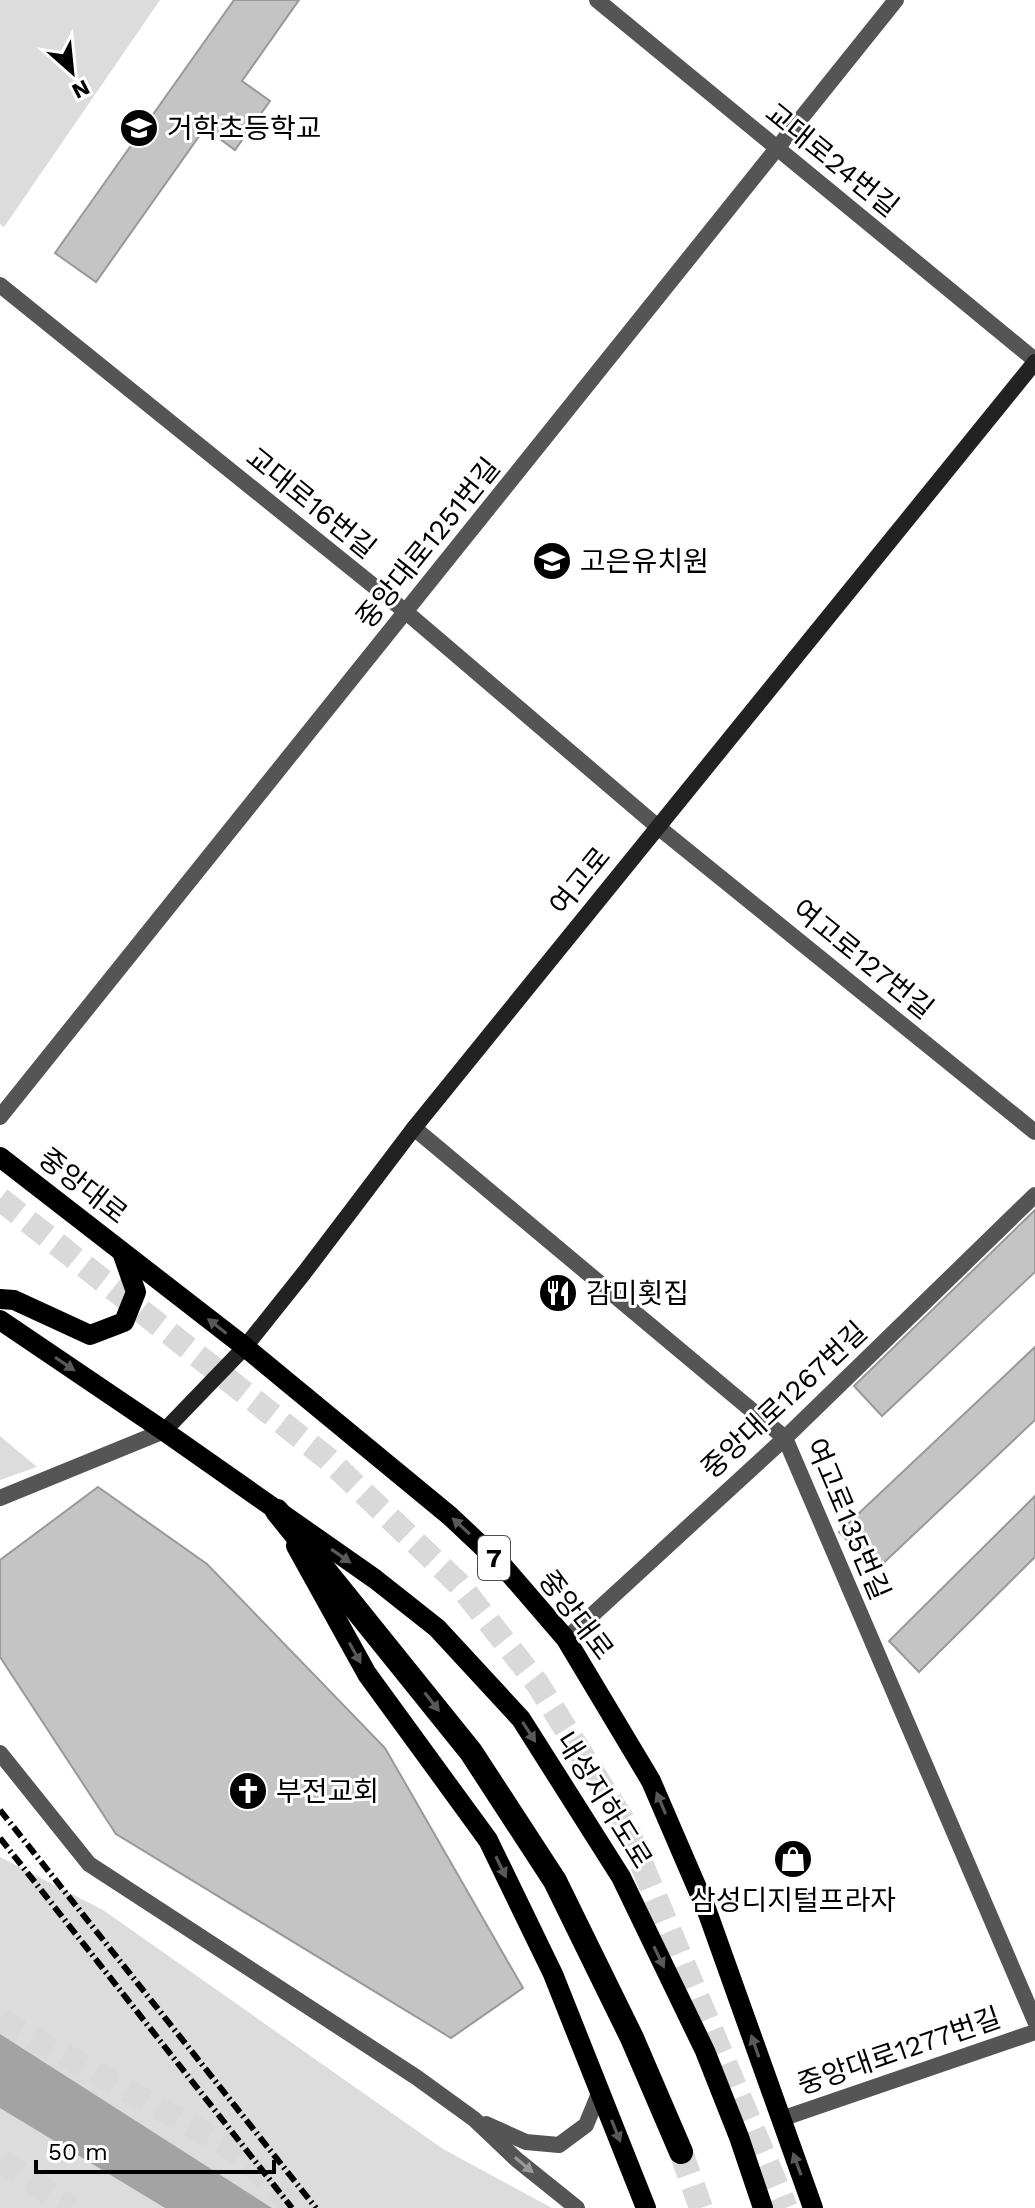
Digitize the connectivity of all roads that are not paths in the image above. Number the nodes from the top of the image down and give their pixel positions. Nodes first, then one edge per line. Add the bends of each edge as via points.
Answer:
1 (597, 0) edge
2 (896, 0) edge
3 (777, 149) junction
4 (0, 285) edge
5 (1035, 361) edge
6 (406, 612) junction
7 (658, 827) junction
8 (0, 1117) edge
9 (414, 1128) junction
10 (1035, 1132) edge
11 (0, 1157) edge
12 (1035, 1195) edge
13 (122, 1251) junction
14 (0, 1299) edge
15 (0, 1320) edge
16 (245, 1347) junction
17 (164, 1431) junction
18 (785, 1438) junction
19 (0, 1498) edge
20 (277, 1511) junction
21 (566, 1639) junction
22 (0, 1753) edge
23 (1035, 2021) edge
24 (1035, 2032) edge
25 (600, 2091) junction
26 (474, 2119) junction
27 (781, 2119) junction
28 (681, 2152) tunnel mouth
29 (577, 2208) edge
30 (646, 2208) edge
31 (763, 2208) edge
32 (813, 2208) edge

1 - 3 street, 교대로24번길
2 - 3 street, 중앙대로1251번길
3 - 5 street, 교대로24번길
3 - 6 street, 중앙대로1251번길
4 - 6 street, 교대로16번길
5 - 7 main road, 여고로
6 - 7 street, 교대로16번길
6 - 8 street, 중앙대로1251번길
7 - 9 main road, 여고로
7 - 10 street, 여고로127번길
9 - 16 main road, 여고로
9 - 18 street, 여고로135번길
11 - 13 main road, 중앙대로 / 7
12 - 18 street, 중앙대로1267번길
13 - 14 main road via 136,1292 124,1322 90,1335 14,1300
16 -> 13 main road, 중앙대로 / 7
15 -> 17 main road
16 - 17 main road, 여고로
21 -> 16 main road, 중앙대로 / 7 via 503,1566 450,1516
17 - 19 street
17 - 20 main road
18 - 21 street, 중앙대로1267번길
18 - 23 street, 여고로135번길
20 -> 25 main road via 367,1674 488,1840 553,1974
20 -> 28 highway via 471,1752 555,1881
20 -> 31 main road, 내성지하도로 via 437,1628 521,1719 621,1877 705,2051
27 -> 21 main road, 중앙대로 / 7 via 707,1911 651,1781
22 - 26 street via 89,1864
24 - 27 street, 중앙대로1277번길
25 - 26 street via 586,2125 559,2145 526,2142
25 -> 30 main road
26 -> 29 street
32 -> 27 main road, 중앙대로

